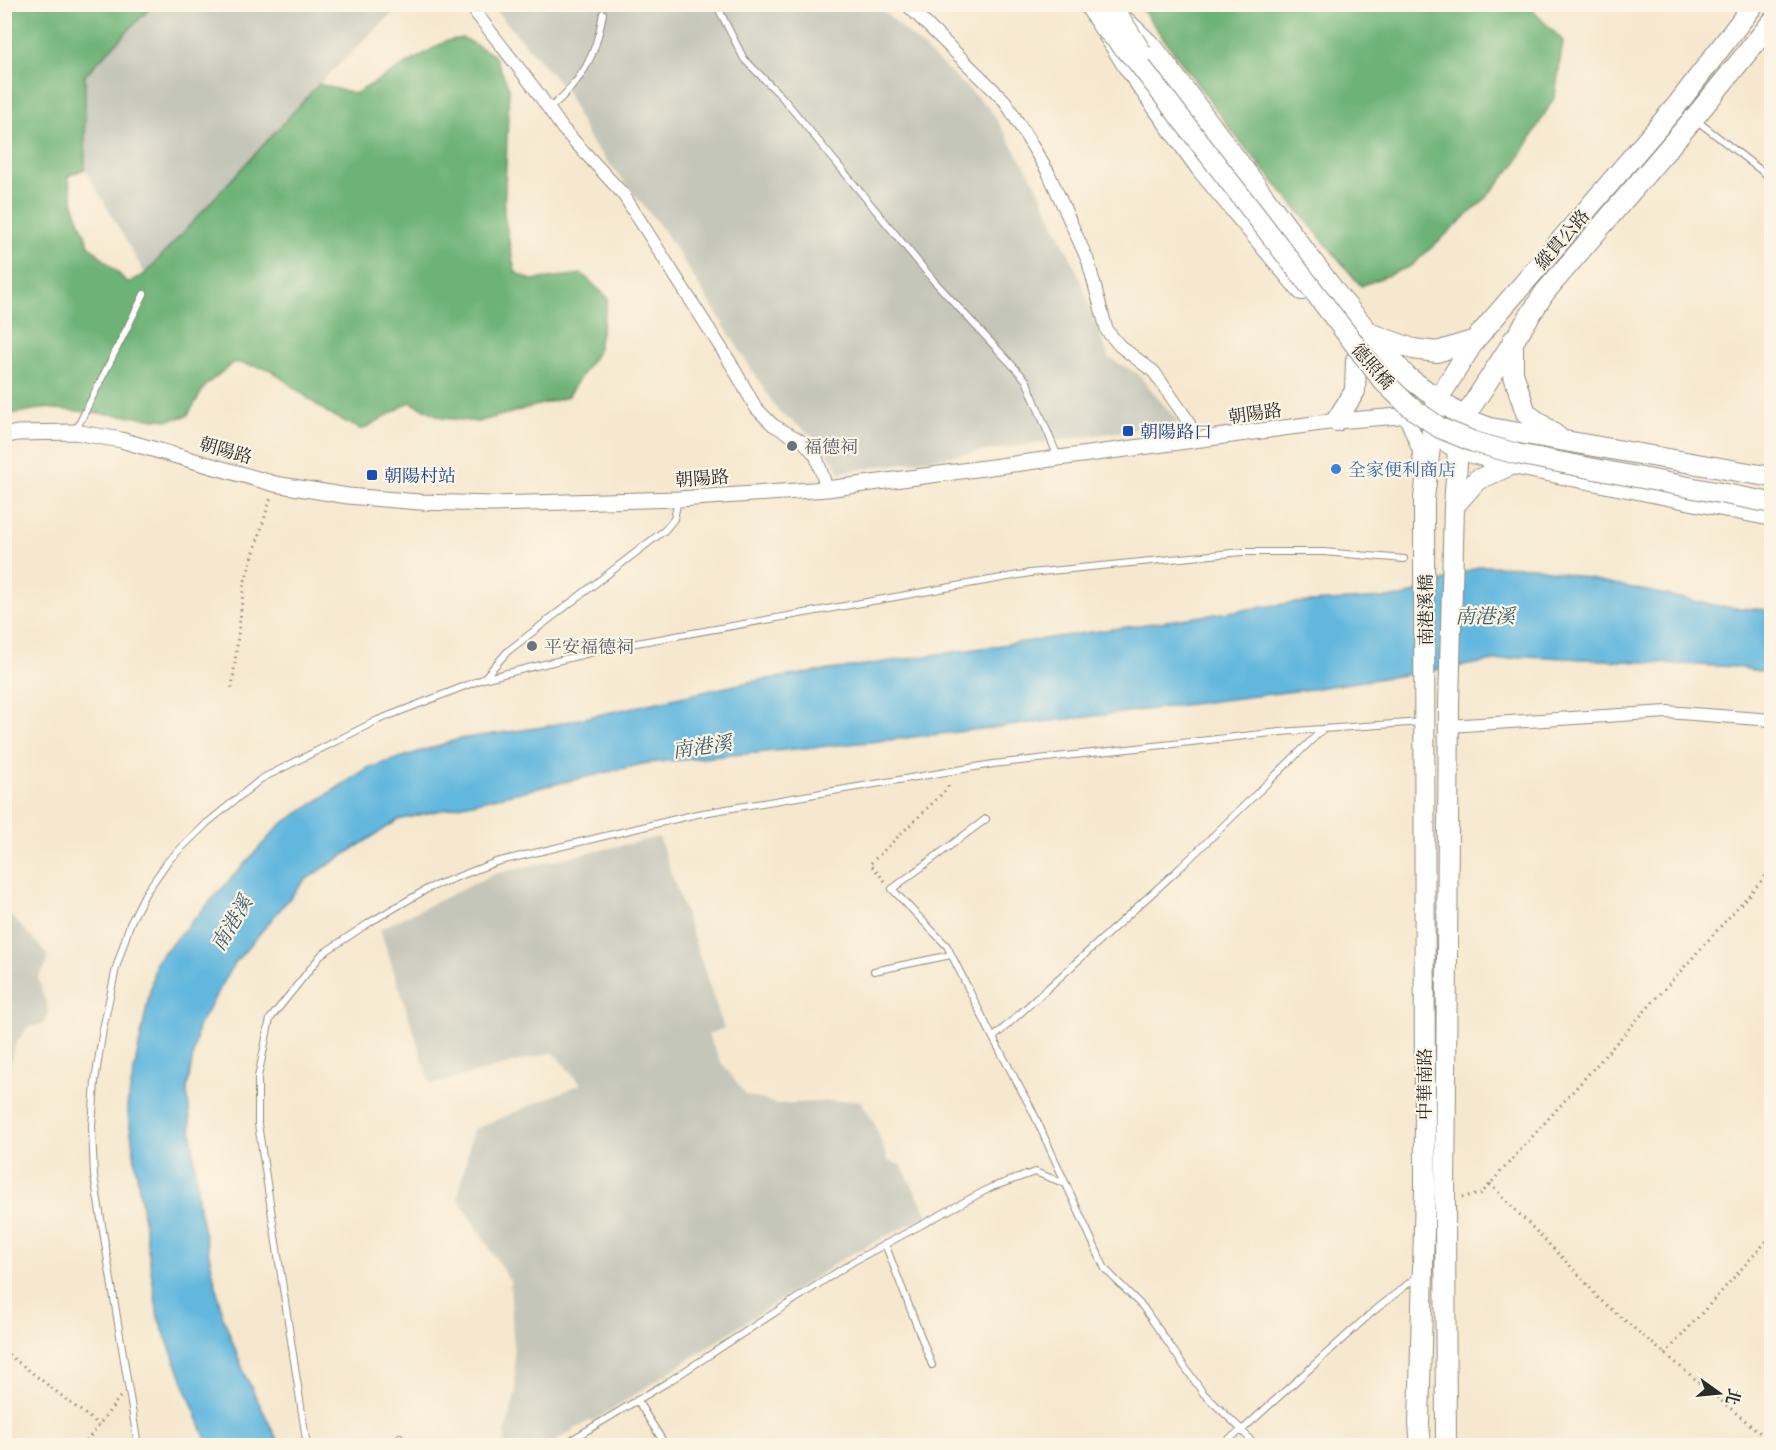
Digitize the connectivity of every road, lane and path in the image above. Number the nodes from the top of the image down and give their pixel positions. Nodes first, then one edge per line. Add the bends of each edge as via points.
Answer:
1 (469, 4) edge
2 (716, 4) edge
3 (906, 4) edge
4 (1089, 4) edge
5 (1754, 4) edge
6 (603, 14) dead end
7 (1111, 16) edge
8 (1772, 22) edge
9 (1677, 105) junction
10 (549, 109) junction
11 (1694, 118) junction
12 (1772, 179) edge
13 (144, 294) dead end
14 (1368, 333) junction
15 (1475, 340) junction
16 (1513, 340) junction
17 (1356, 360) junction
18 (1406, 415) junction
19 (1435, 415) junction
20 (1464, 418) junction
21 (1336, 421) junction
22 (75, 432) junction
23 (4, 436) edge
24 (1560, 439) junction
25 (1197, 440) junction
26 (1458, 449) junction
27 (1058, 457) junction
28 (1513, 464) junction
29 (1772, 477) edge
30 (275, 484) junction
31 (827, 489) junction
32 (1772, 495) edge
33 (1424, 498) junction
34 (678, 499) junction
35 (1772, 503) edge
36 (1454, 506) junction
37 (1772, 516) edge
38 (1404, 559) dead end
39 (483, 679) junction
40 (232, 688) dead end
41 (1449, 706) junction
42 (1425, 715) junction
43 (1772, 720) edge
44 (1449, 726) junction
45 (1324, 729) junction
46 (948, 772) junction
47 (986, 819) dead end
48 (1772, 870) edge
49 (892, 889) junction
50 (951, 955) junction
51 (873, 971) dead end
52 (993, 1038) junction
53 (1066, 1184) junction
54 (1490, 1184) junction
55 (1445, 1201) junction
56 (1772, 1235) edge
57 (885, 1244) junction
58 (1422, 1272) junction
59 (4, 1351) edge
60 (1665, 1354) junction
61 (932, 1365) dead end
62 (128, 1387) junction
63 (637, 1400) junction
64 (99, 1425) junction
65 (1242, 1430) junction
66 (400, 1437) dead end
67 (1772, 1443) edge
68 (83, 1446) edge
69 (138, 1446) edge
70 (307, 1446) edge
71 (401, 1446) edge
72 (561, 1446) edge
73 (666, 1446) edge
74 (1218, 1446) edge
75 (1255, 1446) edge
76 (1421, 1446) edge
77 (1446, 1446) edge

1 - 10 street
2 - 27 lane via 744,59 782,97 934,281 1026,380
3 - 25 street via 1005,101 1057,191 1088,261 1107,331 1154,372
4 - 7 main road
5 - 9 main road, 縱貫公路
6 - 10 lane via 599,39 586,67 570,91
7 - 14 main road via 1154,49
7 - 17 main road via 1128,66 1201,168 1317,306
7 - 32 main road, 德照橋, bridge via 1325,293 1393,378 1418,400 1444,418 1494,437
7 - 35 main road, 德照橋, bridge via 1136,60 1383,381 1409,406 1440,428 1517,454
8 - 11 main road, 縱貫公路
9 - 11 main road
9 - 15 main road, 縱貫公路
10 - 31 street via 624,194 756,408 773,425 805,443 816,456
11 - 12 lane
11 - 16 main road, 縱貫公路 via 1545,292
13 - 22 lane
14 - 15 main road via 1413,350 1437,352
14 - 19 main road
15 - 19 main road, 縱貫公路
16 - 20 main road, 縱貫公路
16 - 24 main road via 1513,373 1526,413
17 - 18 main road
17 - 21 main road via 1355,391
18 - 19 main road
18 - 21 street, 朝陽路
18 - 33 street via 1420,450
19 - 20 main road
19 - 26 main road
19 - 33 main road, 縱貫公路
20 - 24 main road via 1490,428
20 - 26 main road, 縱貫公路
21 - 25 street, 朝陽路
22 - 23 street, 朝陽路
22 - 30 street, 朝陽路 via 121,440
24 - 29 main road
25 - 27 street, 朝陽路
26 - 28 main road
26 - 36 main road, 縱貫公路
27 - 31 street, 朝陽路
28 - 36 main road via 1477,480
28 - 37 main road
30 - 34 street, 朝陽路 via 348,496 429,502
30 - 40 path via 244,584
31 - 34 street, 朝陽路
33 - 42 main road, 南港溪橋
34 - 39 lane via 674,519 665,530 507,651
36 - 41 main road, 南港溪橋
38 - 39 lane via 1324,552 1242,552 1030,573 615,647
39 - 62 lane via 378,720 261,779 168,861 145,894 130,924 116,968 95,1081 92,1127 94,1176
41 - 42 main road
41 - 44 main road, 南港溪橋
42 - 45 lane
42 - 58 main road, 中華南路
43 - 44 street via 1667,712
44 - 55 main road, 中華南路
45 - 46 lane via 1004,762
45 - 52 lane via 1181,867
46 - 49 path via 948,788 870,864
46 - 70 lane via 697,814 496,862 429,888 322,954 270,1019 258,1077 258,1124
47 - 49 lane
48 - 54 path
49 - 50 lane via 947,946
50 - 51 lane
50 - 52 lane
52 - 53 lane
53 - 57 lane via 1035,1172 992,1188
53 - 65 lane via 1105,1269 1143,1307 1203,1393
54 - 55 path via 1481,1194
54 - 60 path via 1599,1299
55 - 77 main road, 中華南路
56 - 60 path
57 - 61 lane
57 - 63 lane
58 - 65 lane
58 - 76 main road, 中華南路
59 - 64 path
60 - 67 path
62 - 64 path
62 - 69 lane
63 - 72 lane
63 - 73 lane
64 - 68 path
65 - 74 lane
65 - 75 lane
66 - 71 lane

